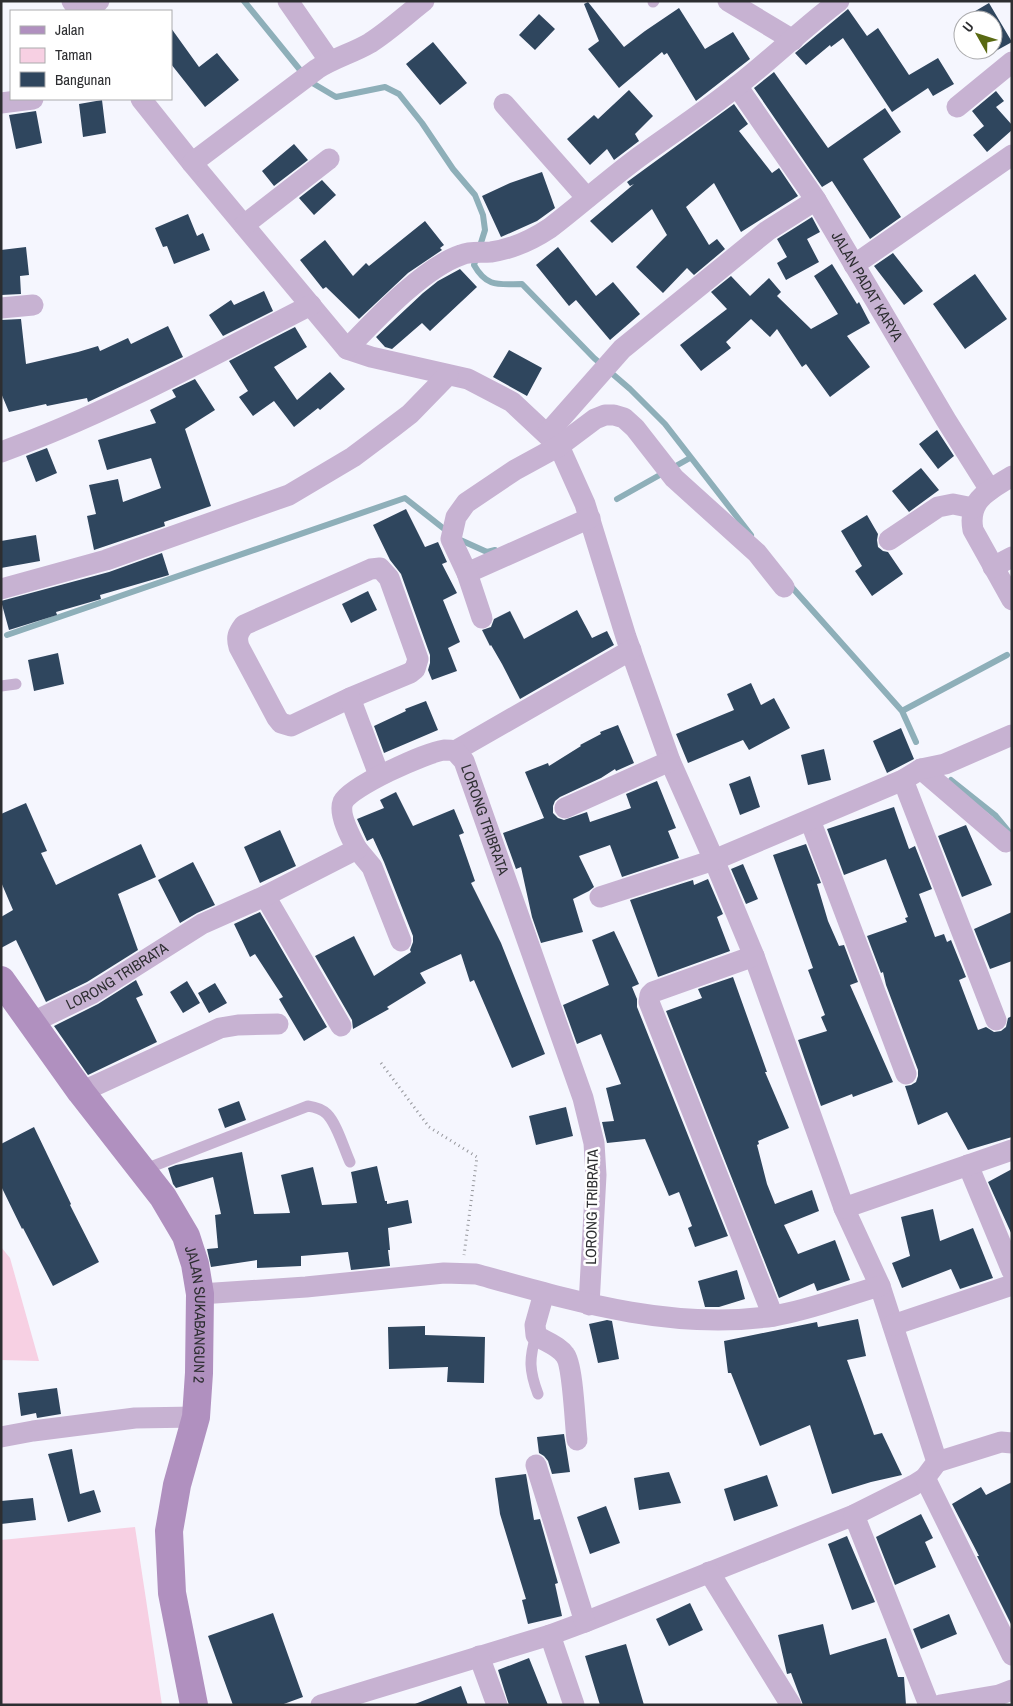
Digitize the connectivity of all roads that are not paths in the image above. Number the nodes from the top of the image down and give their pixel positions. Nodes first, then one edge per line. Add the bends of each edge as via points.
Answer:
1 (99, 1) edge
2 (288, 1) edge
3 (424, 1) edge
4 (728, 1) edge
5 (840, 1) edge
6 (87, 10) edge
7 (793, 40) junction
8 (1012, 62) edge
9 (323, 65) junction
10 (737, 86) junction
11 (25, 100) edge
12 (142, 100) edge
13 (1, 103) edge
14 (504, 104) dead end
15 (957, 107) dead end
16 (1012, 155) edge
17 (329, 158) dead end
18 (192, 163) junction
19 (587, 198) junction
20 (816, 200) junction
21 (244, 224) junction
22 (854, 265) junction
23 (33, 305) dead end
24 (311, 305) junction
25 (1, 308) edge
26 (348, 349) junction
27 (448, 375) junction
28 (553, 440) junction
29 (1, 452) edge
30 (1012, 476) edge
31 (990, 490) junction
32 (973, 508) junction
33 (590, 518) junction
34 (889, 540) dead end
35 (1012, 558) edge
36 (993, 568) junction
37 (468, 573) junction
38 (784, 587) dead end
39 (1, 589) edge
40 (1012, 600) edge
41 (482, 618) dead end
42 (631, 650) junction
43 (16, 684) dead end
44 (1, 686) edge
45 (350, 698) junction
46 (1012, 735) edge
47 (455, 751) junction
48 (670, 760) junction
49 (921, 769) junction
50 (379, 775) junction
51 (903, 780) junction
52 (565, 808) dead end
53 (810, 820) junction
54 (1006, 842) dead end
55 (357, 849) junction
56 (714, 860) junction
57 (264, 896) junction
58 (600, 897) dead end
59 (401, 941) dead end
60 (754, 956) junction
61 (1, 980) edge
62 (996, 1020) dead end
63 (31, 1022) junction
64 (278, 1024) dead end
65 (341, 1026) dead end
66 (906, 1074) dead end
67 (81, 1092) junction
68 (1012, 1150) edge
69 (350, 1162) dead end
70 (968, 1165) junction
71 (143, 1170) junction
72 (844, 1208) junction
73 (1012, 1271) edge
74 (1012, 1284) edge
75 (880, 1286) junction
76 (544, 1293) junction
77 (200, 1294) junction
78 (589, 1305) junction
79 (773, 1316) junction
80 (893, 1325) junction
81 (536, 1335) junction
82 (538, 1394) dead end
83 (196, 1417) junction
84 (1, 1437) edge
85 (577, 1440) dead end
86 (1012, 1443) edge
87 (536, 1465) dead end
88 (931, 1470) junction
89 (854, 1515) junction
90 (708, 1572) junction
91 (585, 1622) junction
92 (550, 1635) junction
93 (1012, 1655) edge
94 (479, 1656) junction
95 (1012, 1690) edge
96 (194, 1705) edge
97 (321, 1705) edge
98 (497, 1705) edge
99 (574, 1705) edge
100 (791, 1705) edge
101 (929, 1705) edge
102 (940, 1705) edge

1 - 6 street
2 - 9 street
3 - 9 street via 372,42
4 - 7 street
5 - 7 street
7 - 10 street
8 - 15 street
9 - 18 street
10 - 19 street
10 - 20 street, JALAN PADAT KARYA
11 - 13 street
12 - 18 street
14 - 19 street
16 - 22 street
17 - 21 street
18 - 21 street
19 - 26 street via 527,241 511,248 448,261 411,288
20 - 22 street, JALAN PADAT KARYA
20 - 28 street via 767,231 622,349 602,370
21 - 24 street
22 - 31 street, JALAN PADAT KARYA
23 - 25 street
24 - 26 street
24 - 29 street via 104,411
26 - 27 street
27 - 28 street via 468,379 512,402
27 - 39 street via 393,427 353,457 289,495 106,560
28 - 33 street
28 - 37 street via 516,470 466,503 456,517 451,534
28 - 38 street via 605,415 624,418 645,439 667,471 757,553
30 - 31 street
31 - 32 street
32 - 34 street via 953,504 938,506
32 - 36 street via 973,530
33 - 37 street
33 - 42 street
35 - 36 street
36 - 40 street
37 - 41 street
42 - 47 street
42 - 48 street
43 - 44 lane
45 - 45 street via 410,673 418,664 389,578 380,568 244,625 236,638 277,718 285,725 291,726
45 - 50 street
46 - 49 street via 945,764
47 - 50 street, LORONG TRIBRATA via 442,751
47 - 78 street, LORONG TRIBRATA via 464,761 583,1098 594,1143 596,1175
48 - 52 street
48 - 56 street
49 - 51 street
49 - 54 street
50 - 55 street, LORONG TRIBRATA via 344,801 342,808 347,831
51 - 53 street
51 - 62 street
53 - 56 street
53 - 66 street
55 - 57 street, LORONG TRIBRATA
55 - 59 street via 372,867
56 - 58 street
56 - 60 street
57 - 63 street, LORONG TRIBRATA via 202,924 93,993
57 - 65 street
60 - 72 street
60 - 79 street via 653,992 649,1002
61 - 63 street, JALAN SUKABANGUN 2
63 - 67 street, JALAN SUKABANGUN 2
64 - 67 street via 220,1028
67 - 71 street, JALAN SUKABANGUN 2
68 - 70 street
69 - 71 lane via 326,1113 308,1106
70 - 72 street
70 - 73 street
71 - 77 street, JALAN SUKABANGUN 2 via 163,1196 186,1236
72 - 75 street
74 - 80 street
75 - 79 street
75 - 80 street
76 - 77 street via 476,1274 444,1273
76 - 78 street
76 - 81 street via 535,1325
77 - 83 street, JALAN SUKABANGUN 2 via 200,1373
78 - 79 street via 688,1320
80 - 88 street
81 - 82 lane via 530,1354 532,1377
81 - 85 street via 566,1356
83 - 84 street via 135,1418
83 - 96 street, JALAN SUKABANGUN 2 via 168,1531 172,1593
86 - 88 street via 1001,1442
87 - 91 street
88 - 89 street via 914,1485
88 - 93 street
89 - 90 street
89 - 101 street
90 - 91 street
90 - 100 street
91 - 92 street
92 - 94 street
92 - 99 street
94 - 97 street
94 - 98 street
95 - 102 street

